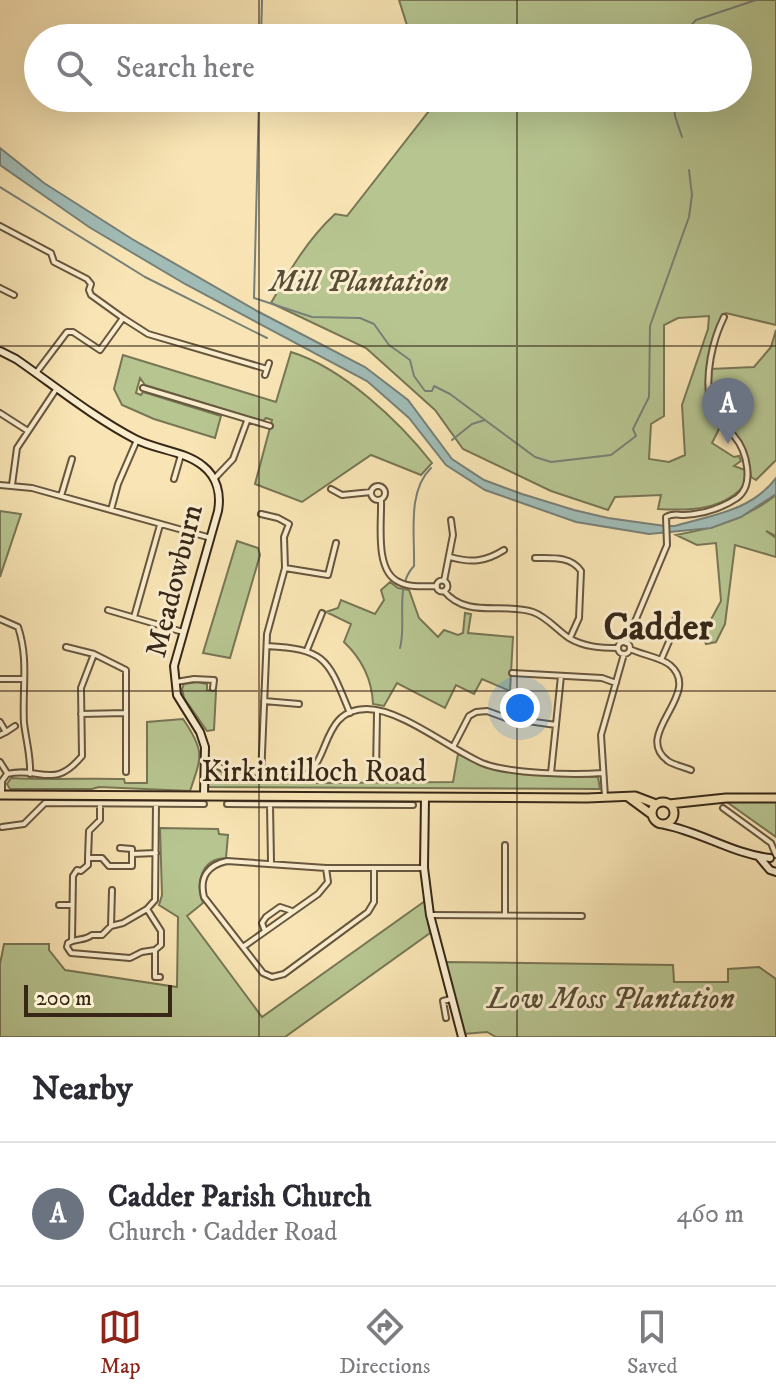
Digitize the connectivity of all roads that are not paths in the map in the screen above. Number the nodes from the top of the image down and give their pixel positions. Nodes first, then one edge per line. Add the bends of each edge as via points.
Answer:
1 (0, 226) edge
2 (0, 288) edge
3 (14, 295) dead end
4 (724, 317) dead end
5 (123, 318) junction
6 (0, 351) edge
7 (36, 373) junction
8 (265, 375) dead end
9 (58, 388) junction
10 (143, 388) dead end
11 (0, 413) edge
12 (247, 421) junction
13 (270, 426) dead end
14 (28, 431) junction
15 (137, 440) junction
16 (181, 455) junction
17 (72, 459) dead end
18 (174, 479) dead end
19 (214, 479) junction
20 (0, 485) edge
21 (12, 485) junction
22 (331, 489) dead end
23 (371, 492) junction
24 (344, 495) junction
25 (61, 496) junction
26 (381, 500) junction
27 (343, 502) dead end
28 (111, 510) junction
29 (261, 514) dead end
30 (451, 520) dead end
31 (160, 525) junction
32 (211, 538) junction
33 (336, 543) dead end
34 (504, 550) dead end
35 (450, 557) junction
36 (535, 558) dead end
37 (285, 568) junction
38 (444, 581) junction
39 (437, 586) junction
40 (444, 591) junction
41 (108, 610) dead end
42 (322, 613) dead end
43 (676, 616) dead end
44 (134, 617) junction
45 (0, 619) edge
46 (183, 632) junction
47 (570, 638) junction
48 (626, 643) junction
49 (267, 646) junction
50 (66, 647) dead end
51 (618, 648) junction
52 (630, 649) junction
53 (307, 650) junction
54 (94, 654) junction
55 (624, 654) junction
56 (661, 660) junction
57 (512, 673) dead end
58 (561, 676) junction
59 (0, 679) edge
60 (24, 679) junction
61 (174, 682) junction
62 (616, 683) junction
63 (213, 688) dead end
64 (264, 701) junction
65 (299, 704) dead end
66 (377, 712) junction
67 (126, 713) junction
68 (350, 713) junction
69 (81, 714) junction
70 (0, 722) edge
71 (556, 725) junction
72 (15, 726) dead end
73 (6, 732) junction
74 (0, 735) edge
75 (453, 747) junction
76 (0, 762) edge
77 (204, 762) junction
78 (691, 770) dead end
79 (126, 772) dead end
80 (376, 773) dead end
81 (551, 773) junction
82 (603, 773) junction
83 (7, 774) junction
84 (30, 774) junction
85 (261, 777) junction
86 (1, 795) edge
87 (425, 797) junction
88 (605, 797) junction
89 (628, 797) junction
90 (776, 798) edge
91 (204, 800) junction
92 (690, 803) junction
93 (100, 804) junction
94 (227, 804) dead end
95 (656, 804) junction
96 (669, 804) junction
97 (156, 805) junction
98 (270, 805) junction
99 (413, 805) dead end
100 (723, 808) dead end
101 (651, 814) junction
102 (674, 816) junction
103 (665, 825) junction
104 (679, 826) junction
105 (2, 827) dead end
106 (505, 845) dead end
107 (120, 848) dead end
108 (156, 853) junction
109 (132, 854) junction
110 (88, 858) junction
111 (772, 858) edge
112 (271, 863) junction
113 (326, 868) junction
114 (374, 868) junction
115 (424, 868) junction
116 (776, 872) edge
117 (112, 890) dead end
118 (59, 905) dead end
119 (71, 905) junction
120 (147, 909) junction
121 (292, 912) junction
122 (430, 915) junction
123 (505, 915) junction
124 (582, 916) dead end
125 (111, 926) junction
126 (265, 931) junction
127 (72, 941) junction
128 (243, 947) junction
129 (155, 950) junction
130 (160, 977) dead end
131 (451, 999) junction
132 (446, 1018) dead end
133 (462, 1037) edge

1 - 5 street via 87,279 91,295
2 - 3 street
4 - 48 street via 713,352 710,400 714,414 741,447 747,483 744,492 726,504 666,517 667,545
5 - 7 street via 100,350 67,332
5 - 8 street via 148,334 268,366
6 - 7 street, Meadowburn
7 - 9 street, Meadowburn
9 - 14 street
9 - 15 street, Meadowburn
10 - 12 street
11 - 14 street
12 - 13 street
12 - 19 street via 233,459
14 - 21 street via 17,448
15 - 16 street, Meadowburn
15 - 28 street
16 - 18 street
16 - 19 street, Meadowburn via 200,463
17 - 25 street
19 - 32 street, Meadowburn via 219,505
20 - 21 street
21 - 25 street
22 - 24 street
23 - 24 street
23 - 26 street
23 - 26 street via 383,488
24 - 27 street
25 - 28 street
26 - 39 street via 381,541 389,574 398,582
28 - 31 street
29 - 37 street via 289,524
30 - 35 street
31 - 32 street
31 - 44 street
32 - 46 street, Meadowburn
33 - 37 street via 328,575
34 - 35 street via 488,560
35 - 38 street
36 - 47 street via 568,560 581,571 579,618
37 - 49 street
38 - 39 street
38 - 40 street
39 - 40 street
40 - 47 street via 461,606 535,613
41 - 44 street
42 - 53 street
43 - 56 street
44 - 46 street
45 - 60 street via 18,627
46 - 61 street, Meadowburn
47 - 51 street
48 - 51 street
48 - 52 street
49 - 53 street
49 - 64 street
50 - 54 street
51 - 55 street
52 - 55 street
52 - 56 street
53 - 68 street via 334,674
54 - 67 street via 126,670
54 - 69 street via 81,688
55 - 62 street
56 - 78 street via 679,677 680,688 657,738 658,747 669,762
57 - 58 street
58 - 62 street
58 - 71 street
59 - 60 street
60 - 84 street
61 - 63 street via 214,680
61 - 77 street, Meadowburn via 200,732
62 - 82 street via 601,735
64 - 65 street
64 - 85 street
66 - 68 street
66 - 75 street
66 - 80 street
67 - 69 street
67 - 79 street
68 - 85 street via 329,731 315,767 301,776
69 - 84 street via 82,756 72,768 48,776
70 - 73 street
71 - 75 street via 476,712
71 - 81 street
72 - 73 street
73 - 74 street
75 - 81 street via 485,764
76 - 83 street
77 - 85 street
77 - 91 street, Meadowburn
81 - 82 street
82 - 88 street
83 - 84 street
83 - 86 street
86 - 91 main road, Kirkintilloch Road
87 - 88 main road, Kirkintilloch Road
87 - 91 main road, Kirkintilloch Road
87 - 115 street
88 - 89 main road, Kirkintilloch Road
89 - 95 main road, Kirkintilloch Road
89 - 101 main road
90 - 92 main road
91 - 97 street, Kirkintilloch Road
92 - 96 main road
92 - 102 main road
93 - 97 street, Kirkintilloch Road
93 - 105 street, Kirkintilloch Road via 45,803 24,824
93 - 110 street via 100,820 89,831
94 - 98 street
95 - 96 main road
95 - 101 main road
96 - 102 main road
97 - 108 street
98 - 99 street
98 - 112 street
100 - 111 street via 771,843
101 - 103 main road
102 - 103 main road
102 - 104 street
103 - 104 street
104 - 111 street via 709,841
106 - 123 street
107 - 109 street via 130,847
108 - 109 street
108 - 120 street via 155,900
109 - 110 street via 132,866 125,867
110 - 119 street via 88,865 73,876
111 - 116 street via 770,870
112 - 113 street
112 - 128 street via 227,861 215,864 204,876 203,892
113 - 114 street
113 - 121 street via 328,882
114 - 115 street
114 - 128 street via 374,902 368,912 284,974 263,973
115 - 122 street
117 - 125 street
118 - 119 street
119 - 127 street
120 - 125 street
120 - 129 street via 161,931 161,945
121 - 126 street
121 - 126 street via 280,907 262,923
122 - 123 street
122 - 131 street
123 - 124 street
125 - 127 street via 102,935
126 - 128 street
127 - 129 street via 67,947 71,953 130,958
129 - 130 street via 155,977
131 - 132 street via 443,1001
131 - 133 street

